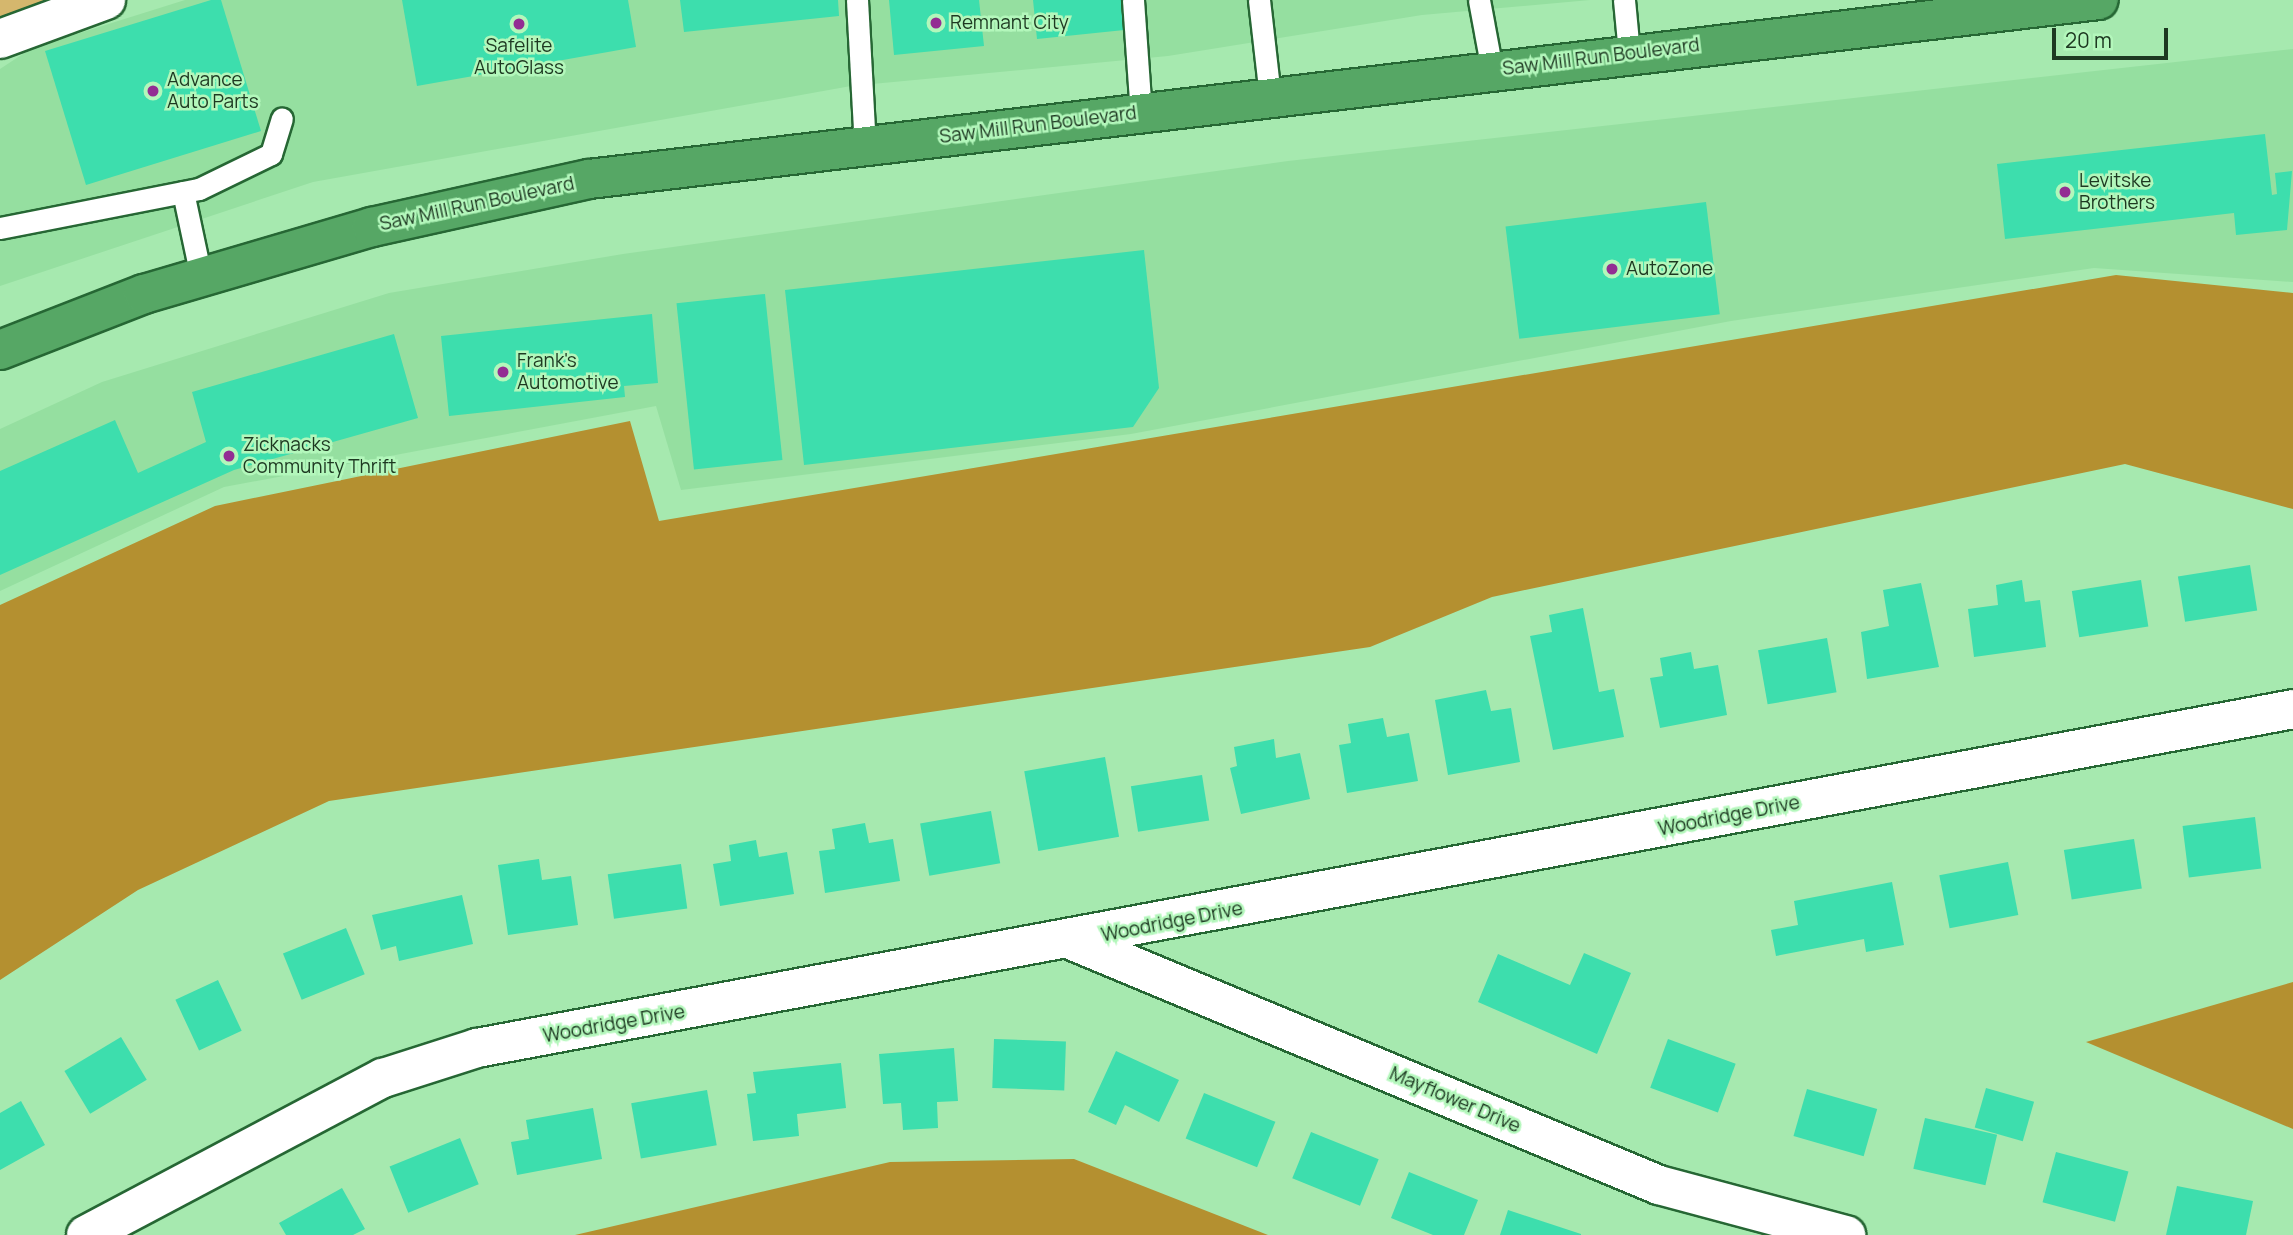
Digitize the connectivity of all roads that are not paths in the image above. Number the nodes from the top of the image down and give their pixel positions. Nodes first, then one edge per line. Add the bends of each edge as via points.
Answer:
1 (106, 0) edge
2 (857, 0) edge
3 (1133, 0) edge
4 (1259, 0) edge
5 (1479, 0) edge
6 (1624, 0) edge
7 (2098, 0) edge
8 (0, 39) edge
9 (1629, 53) junction
10 (1493, 70) junction
11 (1270, 97) junction
12 (1141, 113) junction
13 (282, 119) dead end
14 (865, 146) junction
15 (183, 192) junction
16 (0, 228) edge
17 (201, 277) junction
18 (0, 350) edge
19 (2293, 709) edge
20 (1073, 941) junction
21 (86, 1235) edge
22 (1846, 1235) edge

1 - 8 street
2 - 14 lane
3 - 12 lane
4 - 11 lane
5 - 10 lane
6 - 9 lane
7 - 9 highway, Saw Mill Run Boulevard
9 - 10 highway, Saw Mill Run Boulevard
10 - 11 highway, Saw Mill Run Boulevard
11 - 12 highway, Saw Mill Run Boulevard
12 - 14 highway, Saw Mill Run Boulevard
13 - 15 lane via 271,154
14 - 17 highway, Saw Mill Run Boulevard via 589,179 372,227
15 - 16 lane
15 - 17 lane
17 - 18 highway, Saw Mill Run Boulevard
19 - 20 street, Woodridge Drive
20 - 21 street, Woodridge Drive via 477,1048 383,1078
20 - 22 street, Mayflower Drive via 1659,1185

